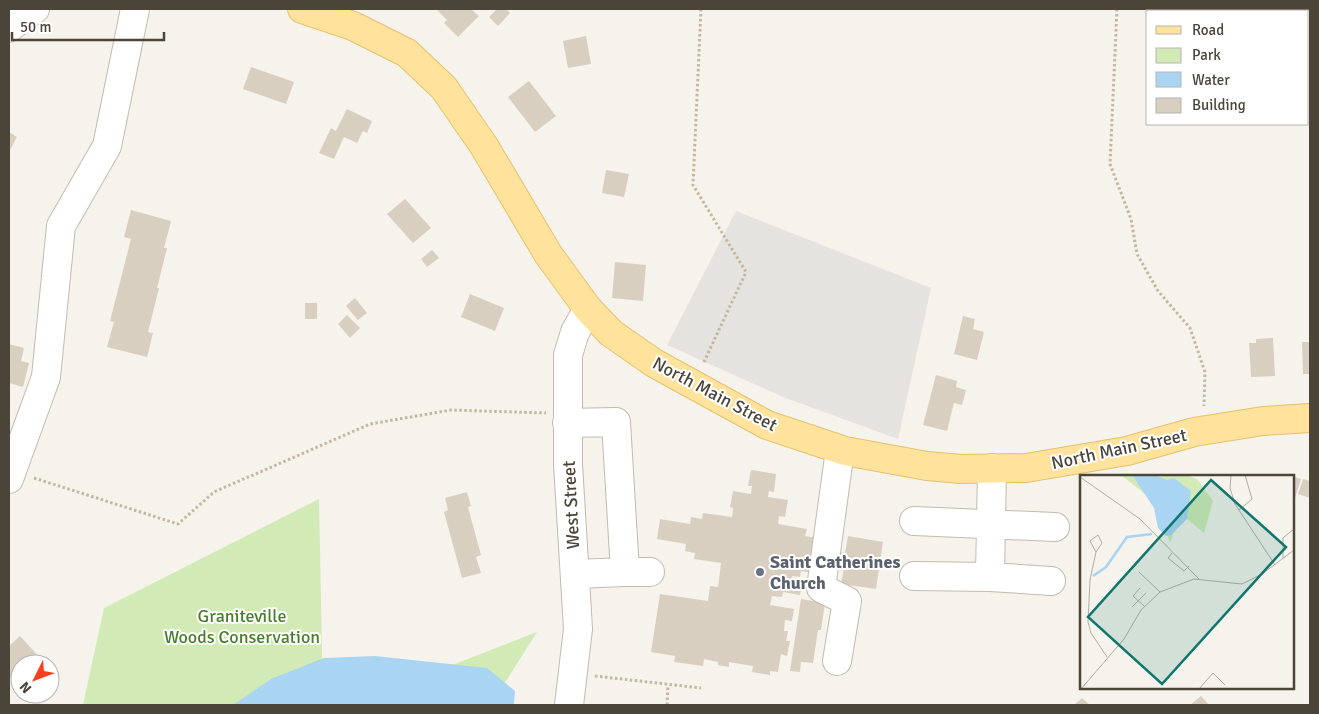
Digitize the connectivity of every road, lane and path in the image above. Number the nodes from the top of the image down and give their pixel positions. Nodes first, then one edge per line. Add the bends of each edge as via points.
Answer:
1 (35, 9) edge
2 (136, 9) edge
3 (302, 9) edge
4 (701, 9) edge
5 (1117, 9) edge
6 (9, 28) edge
7 (588, 309) junction
8 (692, 386) junction
9 (566, 418) junction
10 (1310, 418) edge
11 (19, 420) edge
12 (1205, 431) junction
13 (840, 450) junction
14 (992, 468) junction
15 (11, 475) edge
16 (914, 522) dead end
17 (991, 525) junction
18 (1054, 527) dead end
19 (575, 574) junction
20 (914, 576) dead end
21 (990, 578) junction
22 (1051, 580) dead end
23 (837, 661) dead end
24 (574, 670) junction
25 (668, 685) junction
26 (701, 688) dead end
27 (569, 705) edge
28 (667, 705) edge

1 - 6 street
2 - 11 street via 107,146 61,226 46,377
3 - 7 main road, North Main Street via 353,26 407,54 444,88 484,146 548,254
4 - 8 path via 693,185 746,272
5 - 12 path via 1110,164 1131,219 1137,254 1158,291 1190,328 1205,372
7 - 8 main road, North Main Street via 612,333
7 - 9 street, West Street via 575,332 568,355
8 - 13 main road, North Main Street via 767,425
9 - 15 path via 451,410 370,424 214,492 178,524
9 - 19 street, West Street
9 - 19 street via 616,422 638,572
10 - 12 main road, North Main Street via 1263,421
11 - 15 street
12 - 14 main road, North Main Street via 1126,451 1026,468
13 - 14 main road, North Main Street via 928,466
13 - 23 street via 820,588 847,601
14 - 17 street
16 - 17 street
17 - 18 street
17 - 21 street
19 - 24 street, West Street via 578,629
20 - 21 street
21 - 22 street
24 - 25 path via 602,678
24 - 27 street, West Street
25 - 26 path
25 - 28 path

